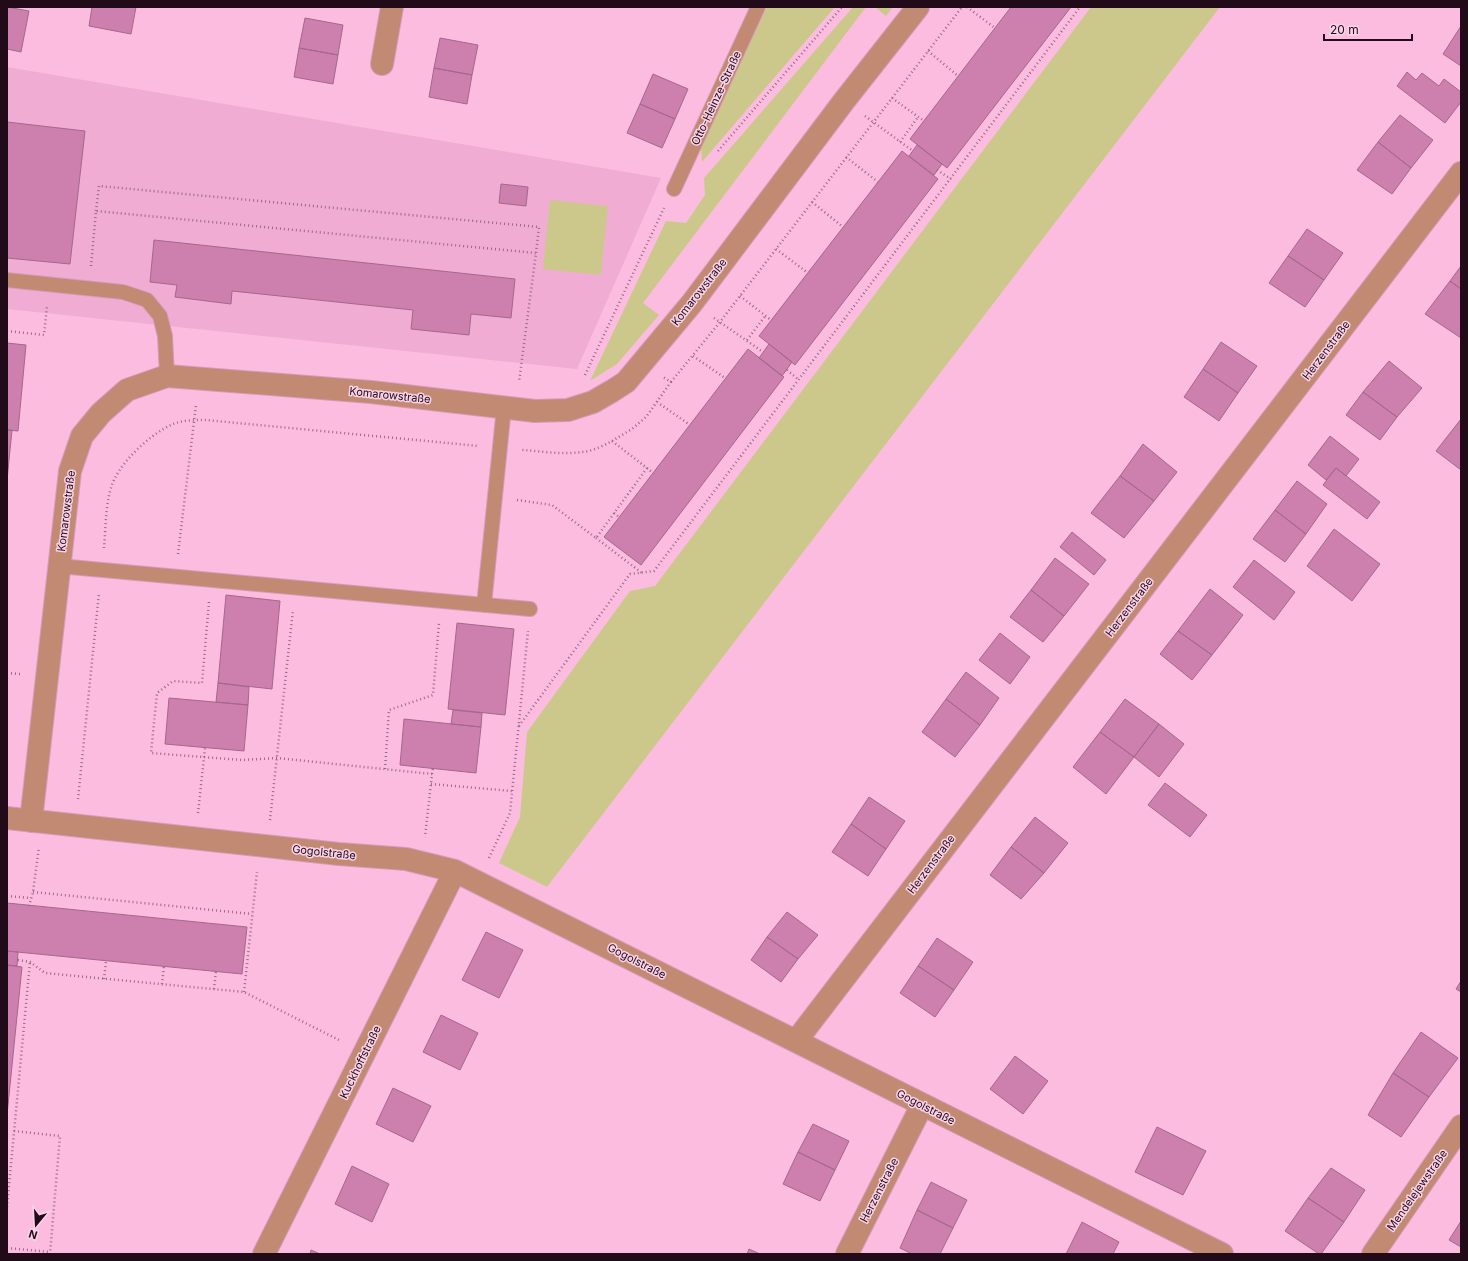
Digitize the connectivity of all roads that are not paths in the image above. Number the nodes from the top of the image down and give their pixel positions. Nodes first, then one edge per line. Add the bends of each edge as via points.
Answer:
1 (392, 7) edge
2 (758, 7) edge
3 (918, 7) edge
4 (382, 64) dead end
5 (1461, 173) edge
6 (674, 189) road end
7 (7, 280) edge
8 (167, 376) junction
9 (510, 408) junction
10 (59, 566) junction
11 (484, 605) junction
12 (530, 609) road end
13 (7, 818) edge
14 (37, 821) junction
15 (455, 871) junction
16 (796, 1041) junction
17 (922, 1105) junction
18 (1461, 1126) edge
19 (264, 1254) edge
20 (847, 1254) edge
21 (1222, 1254) edge
22 (1373, 1254) edge

1 - 4 street
2 - 6 lane, Otto-Heinze-Straße
3 - 9 street, Komarowstraße via 692,303 626,382 593,402 568,410 536,411
5 - 16 street, Herzenstraße
7 - 8 lane via 122,292 147,300 160,316 165,336
8 - 9 street, Komarowstraße via 370,392
8 - 10 street, Komarowstraße via 127,390 101,413 82,436 70,471
9 - 11 lane via 500,448
10 - 11 lane
10 - 14 street, Komarowstraße
11 - 12 lane
13 - 14 street, Gogolstraße
14 - 15 street, Gogolstraße via 406,859
15 - 16 street, Gogolstraße
15 - 19 street, Kuckhoffstraße
16 - 17 street, Gogolstraße
17 - 20 street, Herzenstraße
17 - 21 street, Gogolstraße
18 - 22 street, Mendelejewstraße

